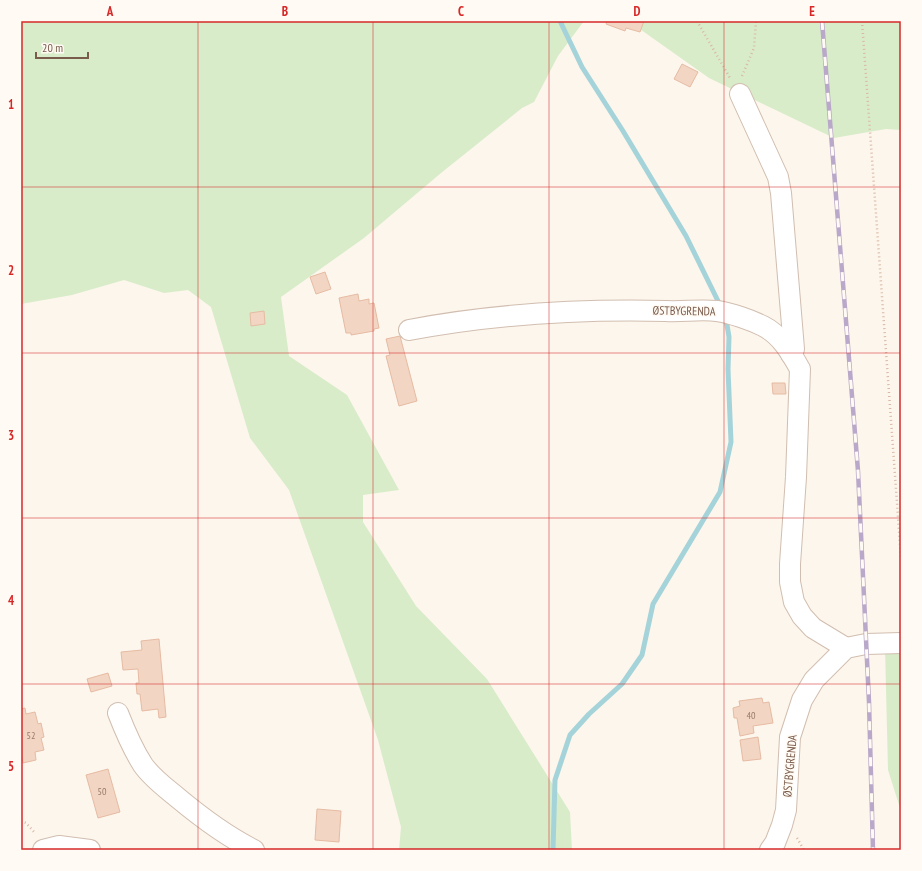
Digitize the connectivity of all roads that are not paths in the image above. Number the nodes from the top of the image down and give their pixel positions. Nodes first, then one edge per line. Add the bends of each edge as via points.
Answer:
1 (738, 91) road end
2 (409, 330) dead end
3 (791, 354) junction
4 (901, 643) edge
5 (846, 648) junction
6 (118, 713) dead end
7 (43, 850) edge
8 (90, 850) edge
9 (254, 850) edge
10 (770, 850) edge

1 - 3 street via 778,177 794,349
2 - 3 street, ØSTBYGRENDA via 477,319 523,315 609,310 718,311 764,326 778,336
3 - 5 street, ØSTBYGRENDA via 800,369 790,582 794,602 802,616 813,628
4 - 5 street, ØSTBYGRENDA via 866,644
5 - 10 street, ØSTBYGRENDA via 814,680 802,700 790,737 786,810 780,831
6 - 9 street via 129,742 150,773 210,824
7 - 8 street via 59,846

